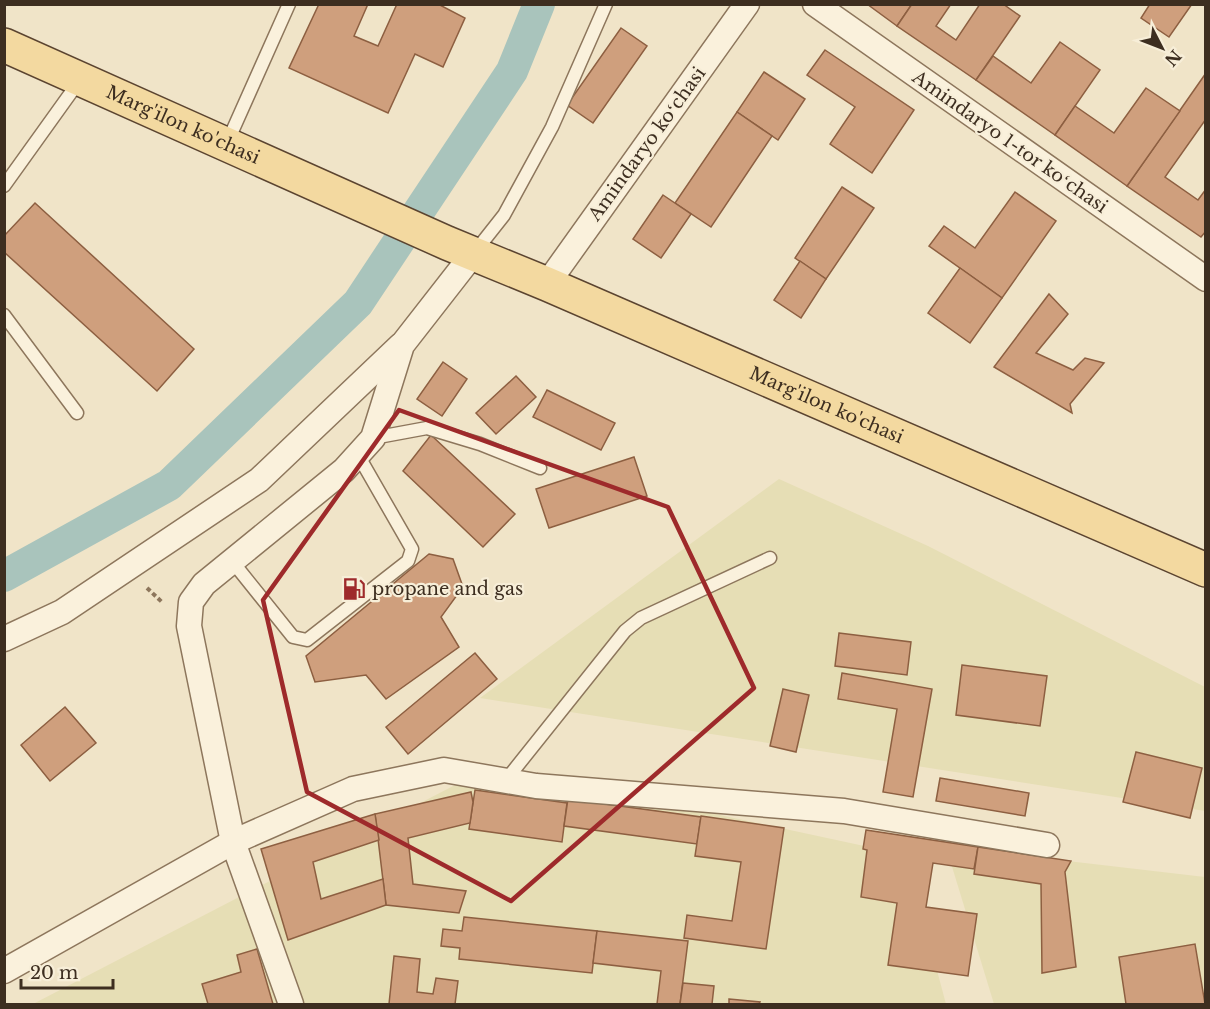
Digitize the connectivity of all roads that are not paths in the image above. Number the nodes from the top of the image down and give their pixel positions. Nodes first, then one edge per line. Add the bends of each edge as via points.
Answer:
1 (289, 4) edge
2 (606, 4) edge
3 (747, 4) edge
4 (815, 4) edge
5 (4, 45) edge
6 (81, 79) junction
7 (227, 144) junction
8 (4, 186) edge
9 (460, 249) junction
10 (1206, 279) edge
11 (547, 284) junction
12 (4, 315) edge
13 (402, 345) junction
14 (77, 413) dead end
15 (366, 446) junction
16 (540, 468) dead end
17 (770, 558) dead end
18 (232, 561) junction
19 (1206, 570) edge
20 (4, 639) edge
21 (506, 780) junction
22 (233, 842) junction
23 (1047, 845) dead end
24 (4, 971) edge
25 (291, 1005) edge

1 - 7 lane
2 - 9 lane via 552,127 504,215
3 - 11 street, Amindaryo koʻchasi
4 - 10 street, Amindaryo 1-tor koʻchasi
5 - 6 main road, Marg'ilon ko'chasi
6 - 7 main road, Marg'ilon ko'chasi
6 - 8 lane
7 - 9 main road, Marg'ilon ko'chasi
9 - 11 main road, Marg'ilon ko'chasi
9 - 13 street
11 - 19 main road, Marg'ilon ko'chasi
12 - 14 lane
13 - 15 street
13 - 20 street via 259,480 62,612
15 - 16 lane via 427,428
15 - 18 street via 344,470
15 - 18 lane via 412,549 408,561 307,639 293,637
17 - 21 lane via 641,618 626,631
18 - 22 street via 204,584 191,602 189,626
21 - 22 street via 444,770 353,789
21 - 23 street via 536,786 844,811
22 - 24 street
22 - 25 street

